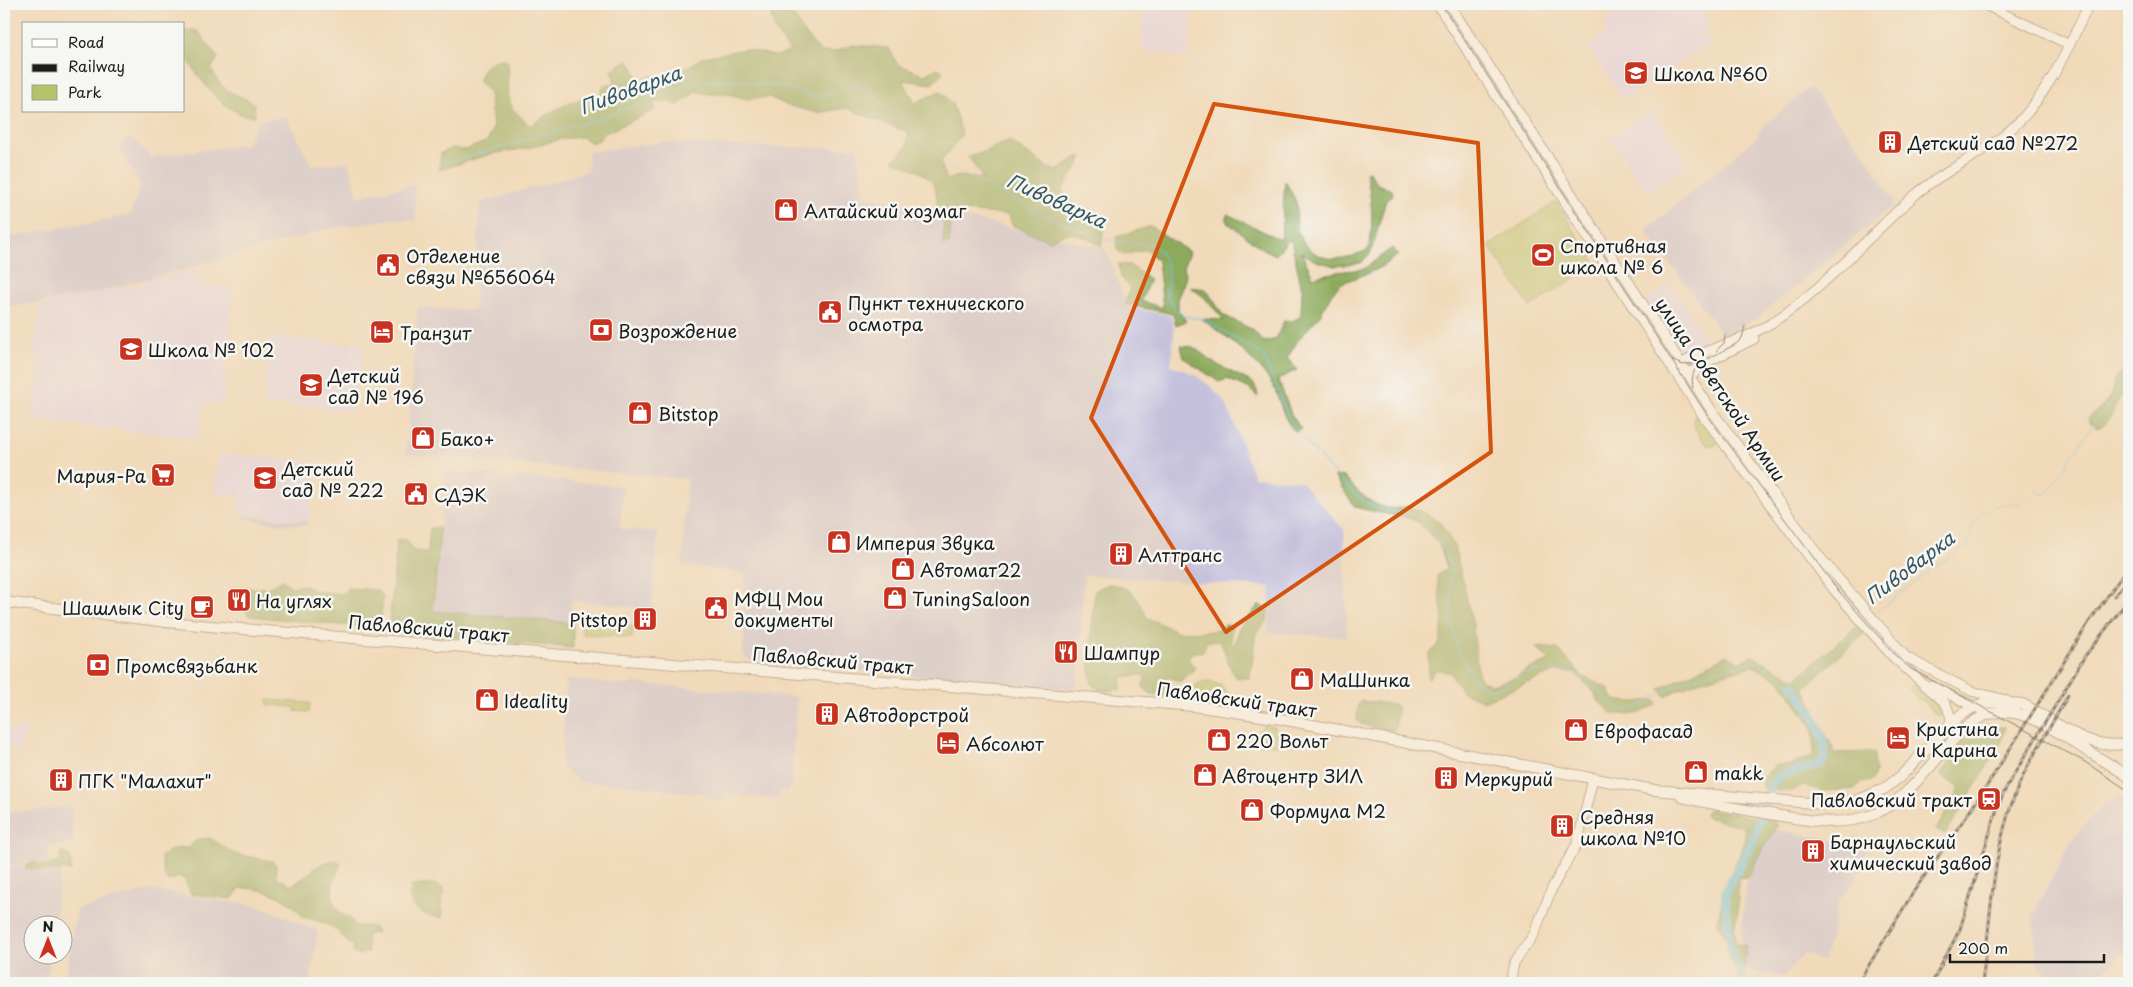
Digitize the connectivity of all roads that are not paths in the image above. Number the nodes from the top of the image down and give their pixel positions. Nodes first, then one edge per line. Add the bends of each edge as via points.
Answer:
1 (1437, 4) edge
2 (1449, 4) edge
3 (1983, 4) edge
4 (2089, 4) edge
5 (2070, 44) junction
6 (1785, 314) junction
7 (1682, 364) junction
8 (1673, 369) junction
9 (1698, 369) junction
10 (1688, 373) junction
11 (1696, 385) junction
12 (4, 602) edge
13 (1859, 612) junction
14 (1872, 627) junction
15 (1918, 679) junction
16 (1970, 691) junction
17 (2012, 702) junction
18 (1983, 710) junction
19 (1949, 726) junction
20 (2129, 743) edge
21 (2117, 745) junction
22 (2112, 765) junction
23 (2129, 777) edge
24 (1593, 779) junction
25 (1654, 790) junction
26 (1744, 798) junction
27 (1788, 802) junction
28 (1742, 809) junction
29 (1780, 816) junction
30 (1510, 983) edge

1 - 8 main road, улица Советской Армии
2 - 7 main road, улица Советской Армии
3 - 5 main road
4 - 5 main road
5 - 6 main road via 2037,102 2021,120 1980,152 1919,191 1843,266
6 - 7 main road via 1748,336
6 - 9 main road via 1759,336
7 - 8 main road
7 - 10 main road, улица Советской Армии
8 - 10 main road via 1680,374
8 - 13 main road, улица Советской Армии via 1704,417 1811,562
9 - 10 main road
9 - 11 main road via 1694,376
10 - 11 main road, улица Советской Армии
11 - 13 main road, улица Советской Армии
12 - 24 main road, Павловский тракт via 223,627 1202,707 1281,719
13 - 14 main road, улица Советской Армии
14 - 15 main road, улица Советской Армии via 1894,658
14 - 16 main road, улица Советской Армии via 1906,657
15 - 18 main road
15 - 19 main road, улица Советской Армии via 1946,704
16 - 17 main road, улица Советской Армии
16 - 18 main road
17 - 18 main road
17 - 21 main road via 2085,739
18 - 19 main road, Павловский тракт via 1959,716
18 - 22 main road, Павловский тракт via 2003,712
18 - 29 main road, Павловский тракт via 1903,795 1874,814 1836,822
19 - 27 main road, Павловский тракт via 1901,776 1874,795 1845,803
20 - 21 main road
21 - 22 main road via 2111,752
22 - 23 main road, Павловский тракт
24 - 25 main road, Павловский тракт
24 - 30 main road via 1577,844 1553,886 1534,934 1514,963
25 - 26 main road, Павловский тракт
25 - 28 main road, Павловский тракт
26 - 27 main road, Павловский тракт
26 - 28 main road via 1738,802
27 - 29 main road via 1790,809
28 - 29 main road, Павловский тракт

